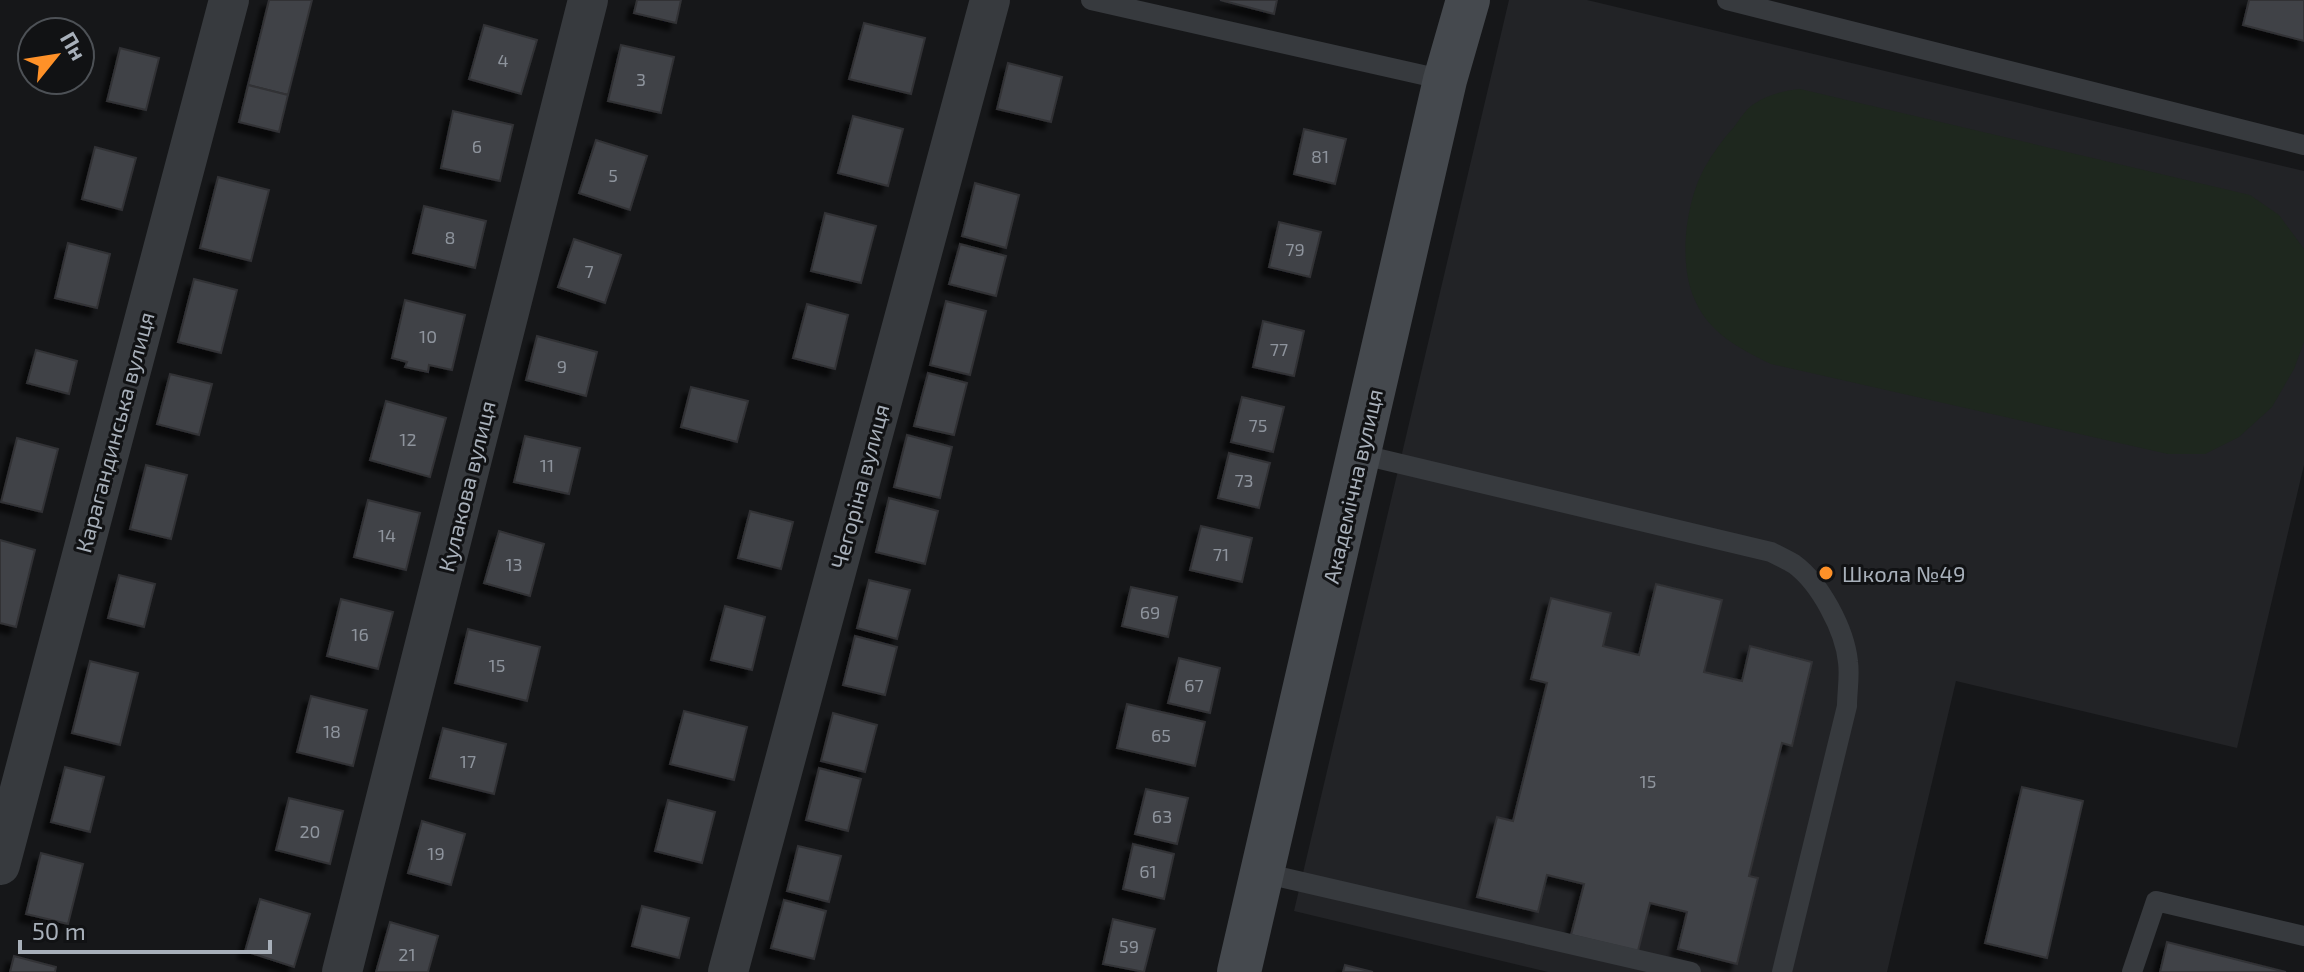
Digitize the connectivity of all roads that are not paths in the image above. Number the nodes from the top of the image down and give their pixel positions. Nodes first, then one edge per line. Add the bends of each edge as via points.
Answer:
1 (229, 0) edge
2 (588, 0) edge
3 (990, 0) edge
4 (1091, 0) edge
5 (1468, 0) edge
6 (1727, 0) edge
7 (1445, 80) junction
8 (2304, 145) edge
9 (1359, 454) junction
10 (0, 865) edge
11 (1263, 873) junction
12 (2304, 936) edge
13 (1787, 971) edge
14 (342, 972) edge
15 (728, 972) edge
16 (1239, 972) edge
17 (1691, 972) edge
18 (2132, 972) edge

1 - 10 street, Карагандинська вулиця
2 - 14 street, Кулакова вулиця
3 - 15 street, Чегоріна вулиця
4 - 7 lane
5 - 7 main road, Академічна вулиця
6 - 8 lane
7 - 9 main road, Академічна вулиця
9 - 11 main road, Академічна вулиця
9 - 13 lane via 1771,552 1795,565 1815,586 1844,639 1847,706
11 - 16 main road, Академічна вулиця
11 - 17 lane
12 - 18 lane via 2156,901

